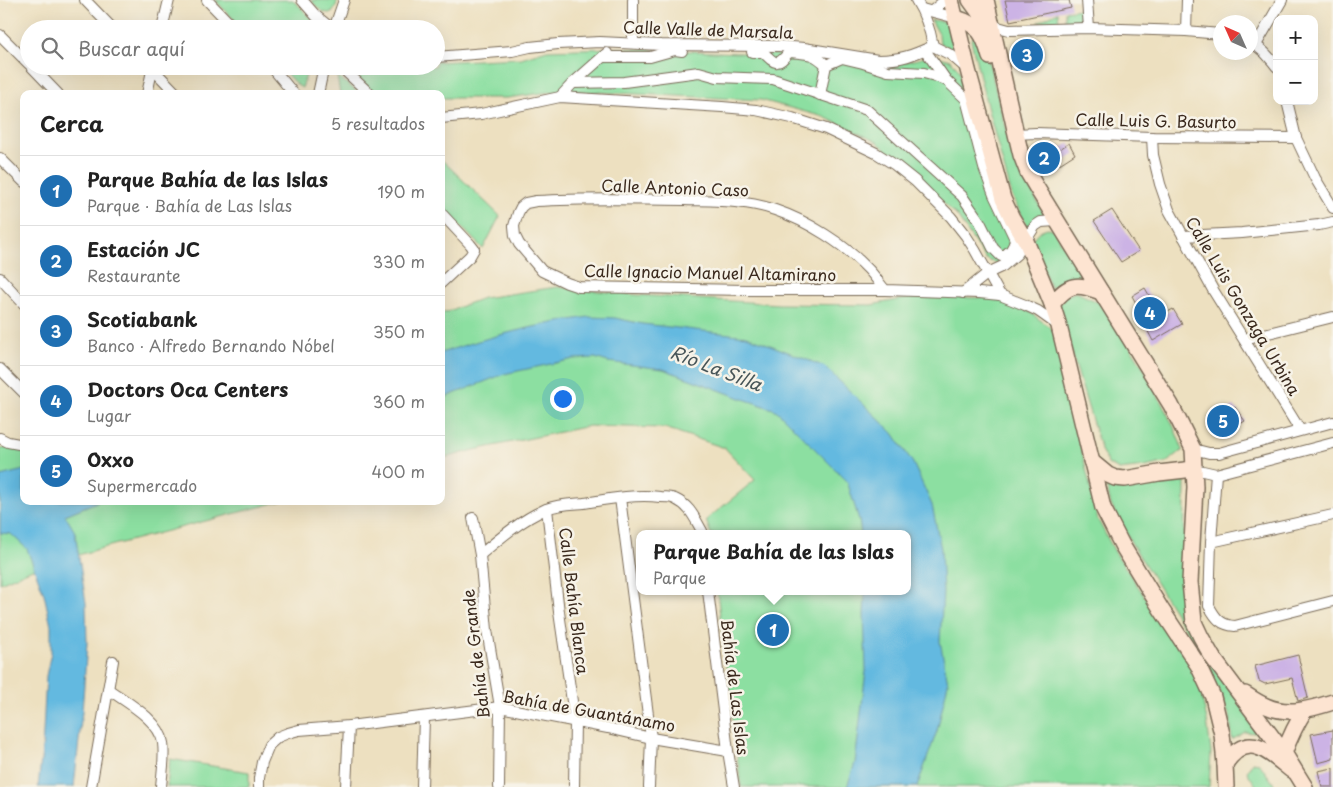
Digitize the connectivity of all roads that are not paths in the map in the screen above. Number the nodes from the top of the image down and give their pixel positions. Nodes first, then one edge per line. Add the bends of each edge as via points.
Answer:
1 (85, 0) edge
2 (169, 0) edge
3 (207, 0) edge
4 (302, 0) edge
5 (344, 0) edge
6 (633, 0) edge
7 (945, 0) edge
8 (951, 0) edge
9 (970, 0) edge
10 (986, 0) edge
11 (1087, 0) edge
12 (1187, 0) edge
13 (1282, 0) edge
14 (923, 7) edge
15 (956, 18) junction
16 (104, 20) edge
17 (164, 20) edge
18 (226, 20) edge
19 (321, 20) edge
20 (336, 20) edge
21 (992, 24) junction
22 (1088, 28) junction
23 (1186, 31) junction
24 (1213, 33) edge
25 (0, 35) edge
26 (1258, 36) edge
27 (617, 43) junction
28 (632, 43) junction
29 (929, 48) junction
30 (1258, 48) edge
31 (20, 55) edge
32 (445, 56) edge
33 (603, 57) junction
34 (1273, 62) edge
35 (826, 65) junction
36 (968, 70) junction
37 (40, 75) edge
38 (151, 75) edge
39 (159, 75) edge
40 (279, 75) edge
41 (323, 75) edge
42 (350, 75) edge
43 (946, 80) junction
44 (573, 83) junction
45 (54, 90) edge
46 (148, 90) edge
47 (173, 90) edge
48 (292, 90) edge
49 (320, 90) edge
50 (366, 90) edge
51 (1007, 94) junction
52 (820, 95) junction
53 (560, 97) junction
54 (1288, 105) edge
55 (445, 118) edge
56 (1016, 134) junction
57 (1152, 137) junction
58 (1296, 138) junction
59 (0, 158) edge
60 (20, 178) edge
61 (526, 203) joint
62 (1333, 208) edge
63 (445, 218) edge
64 (1056, 221) junction
65 (1333, 222) edge
66 (1183, 236) junction
67 (1026, 241) junction
68 (997, 254) junction
69 (986, 269) junction
70 (0, 278) edge
71 (445, 279) edge
72 (885, 290) junction
73 (963, 292) junction
74 (1101, 292) junction
75 (1000, 295) junction
76 (20, 300) edge
77 (1052, 304) junction
78 (1333, 316) edge
79 (1059, 326) junction
80 (1244, 339) junction
81 (0, 369) edge
82 (20, 389) edge
83 (1333, 422) edge
84 (1300, 430) junction
85 (0, 438) edge
86 (1333, 443) edge
87 (20, 444) edge
88 (1193, 448) junction
89 (1091, 461) junction
90 (1194, 469) junction
91 (1216, 474) junction
92 (620, 498) junction
93 (547, 509) junction
94 (1333, 515) edge
95 (473, 518) dead end
96 (701, 530) edge
97 (1211, 542) junction
98 (480, 555) junction
99 (708, 595) edge
100 (1333, 601) edge
101 (113, 661) dead end
102 (108, 689) junction
103 (1238, 689) junction
104 (1333, 702) edge
105 (500, 707) junction
106 (1305, 710) junction
107 (424, 717) junction
108 (575, 722) junction
109 (349, 726) junction
110 (651, 738) junction
111 (728, 751) junction
112 (1284, 753) junction
113 (1225, 764) junction
114 (1301, 782) edge
115 (91, 787) edge
116 (161, 787) edge
117 (259, 787) edge
118 (346, 787) edge
119 (422, 787) edge
120 (499, 787) edge
121 (574, 787) edge
122 (649, 787) edge
123 (734, 787) edge
124 (1226, 787) edge

1 - 16 street
2 - 17 street
3 - 18 street
4 - 19 street
5 - 20 street
6 - 28 street
7 - 14 street
8 - 15 main road
9 - 21 main road
10 - 21 main road
11 - 22 street
12 - 23 street
13 - 26 street
14 - 15 street
14 - 29 street via 930,31
15 - 36 main road
15 - 51 main road via 971,24 982,34 998,82
21 - 22 street via 1009,30
21 - 51 main road
22 - 23 street
23 - 24 street
25 - 31 street
27 - 28 street, Calle Valle de Marsala
27 - 32 street, Calle Valle de Marsala via 558,44
27 - 33 street
28 - 29 street, Calle Valle de Marsala via 779,46 884,60 901,59
29 - 36 street via 951,55
29 - 43 street
30 - 34 street
33 - 35 street via 650,57 675,50 763,52 770,60 779,62 789,52 814,55
33 - 44 street
35 - 43 street via 842,58 888,71 924,73
35 - 52 street
36 - 67 main road via 1004,199
37 - 45 street
38 - 46 street
39 - 47 street
40 - 48 street
41 - 49 street
42 - 50 street
43 - 68 street via 966,99 994,196 1016,239 1005,255
44 - 52 street via 624,82 699,72 717,77 773,79
44 - 53 street
51 - 56 main road
52 - 68 street via 867,110 962,196
53 - 55 street via 481,114
53 - 69 street via 756,110 826,129 876,153 915,181 951,217
54 - 58 street
56 - 57 street, Calle Luis G. Basurto
56 - 64 main road via 1028,173
57 - 58 street, Calle Luis G. Basurto
57 - 66 street, Calle Luis Gonzaga Urbina via 1160,184
58 - 62 street
59 - 60 street
61 - 72 street, Calle Antonio Caso via 636,199 731,202 774,209 832,238 869,269
61 - 72 street, Calle Ignacio Manuel Altamirano via 515,220 514,236 519,244 542,271 580,287
63 - 71 street via 474,250
64 - 67 street via 1041,222
64 - 74 main road
65 - 66 street
66 - 80 street, Calle Luis Gonzaga Urbina via 1212,290
67 - 69 street via 1003,266
67 - 77 main road
68 - 69 street
69 - 73 street
69 - 75 street
70 - 76 street
72 - 73 street, Calle Ignacio Manuel Altamirano
73 - 75 street, Calle Ignacio Manuel Altamirano
74 - 77 main road via 1072,286
74 - 88 main road via 1171,405
75 - 79 street, Calle Ignacio Manuel Altamirano via 1025,304
77 - 79 main road
78 - 80 street
79 - 89 main road
80 - 84 street, Calle Luis Gonzaga Urbina
81 - 82 street
83 - 84 street
84 - 88 street via 1220,453
85 - 87 street
86 - 91 street
88 - 90 main road
89 - 90 main road via 1108,475 1124,479
89 - 113 main road via 1102,508 1122,546 1198,665 1211,692 1222,734
90 - 91 street
90 - 103 main road via 1190,582 1194,622 1213,658
91 - 97 street
92 - 93 street
92 - 96 street via 648,495 674,498 691,510
92 - 110 street
93 - 98 street via 502,536
93 - 108 street, Calle Bahía Blanca
94 - 97 street
95 - 98 street, Bahía de Grande
97 - 100 street via 1209,606 1214,615 1227,625 1235,626
98 - 105 street, Bahía de Grande via 487,630
99 - 111 street, Bahía de Las Islas
101 - 102 street
102 - 115 street
102 - 116 street via 160,731 164,756
103 - 106 main road via 1266,706 1284,711
103 - 112 main road
104 - 106 main road
105 - 107 street, Bahía de Guantánamo
105 - 108 street, Bahía de Guantánamo
105 - 120 street, Bahía de Grande
106 - 112 main road via 1290,735
107 - 109 street, Bahía de Guantánamo
107 - 119 street
108 - 110 street, Bahía de Guantánamo
108 - 121 street, Calle Bahía Blanca
109 - 117 street, Bahía de Guantánamo via 299,730 278,737 268,745
109 - 118 street
110 - 111 street, Bahía de Guantánamo
110 - 122 street
111 - 123 street, Bahía de Las Islas
112 - 114 main road
113 - 114 main road via 1234,753 1253,746 1261,748
113 - 124 main road

